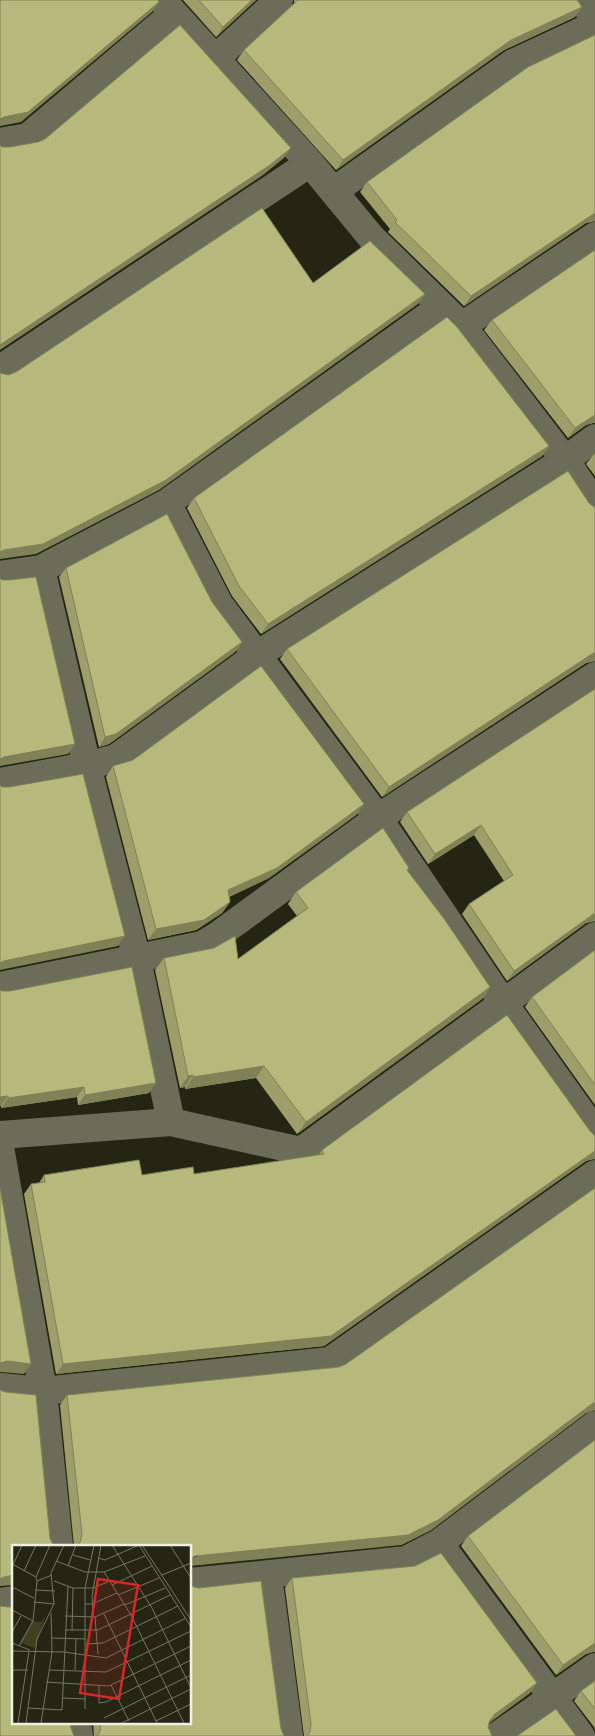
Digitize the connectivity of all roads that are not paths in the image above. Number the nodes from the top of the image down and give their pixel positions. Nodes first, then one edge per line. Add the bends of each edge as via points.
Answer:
1 (280, 0) edge
2 (581, 0) edge
3 (168, 7) edge
4 (595, 17) edge
5 (595, 25) edge
6 (215, 59) junction
7 (0, 142) edge
8 (310, 163) junction
9 (334, 191) junction
10 (595, 236) edge
11 (441, 307) junction
12 (462, 326) junction
13 (0, 369) edge
14 (595, 438) edge
15 (565, 460) junction
16 (167, 503) junction
17 (595, 504) edge
18 (1, 568) edge
19 (41, 569) junction
20 (257, 655) junction
21 (595, 676) edge
22 (87, 766) junction
23 (0, 782) edge
24 (378, 818) junction
25 (595, 936) edge
26 (137, 959) junction
27 (0, 986) edge
28 (504, 1004) junction
29 (171, 1122) junction
30 (595, 1132) edge
31 (0, 1135) edge
32 (0, 1147) edge
33 (595, 1174) edge
34 (0, 1387) edge
35 (43, 1391) junction
36 (595, 1425) edge
37 (439, 1543) junction
38 (59, 1545) edge
39 (268, 1575) junction
40 (191, 1582) edge
41 (595, 1667) edge
42 (553, 1697) junction
43 (289, 1736) edge
44 (498, 1736) edge
45 (581, 1736) edge

1 - 6 street
2 - 4 street
3 - 6 street
3 - 7 street via 28,137
5 - 9 street via 513,63
6 - 8 street
8 - 9 street
8 - 13 street
9 - 11 street via 371,237
10 - 12 street
11 - 12 street
11 - 16 street
12 - 15 street
14 - 15 street
15 - 17 street
15 - 20 street
16 - 19 street
16 - 20 street via 219,604
18 - 19 street
19 - 22 street
20 - 22 street via 116,758
20 - 24 street
21 - 24 street
22 - 23 street
22 - 26 street
24 - 26 street via 202,945
24 - 28 street
25 - 28 street
26 - 27 street
26 - 29 street
28 - 29 street via 301,1151
28 - 30 street
29 - 31 street
32 - 35 street
33 - 35 street via 330,1361
34 - 35 street
35 - 38 street
36 - 37 street
37 - 39 street via 406,1560
37 - 42 street
39 - 40 street
39 - 43 street
41 - 42 street
42 - 44 street
42 - 45 street

